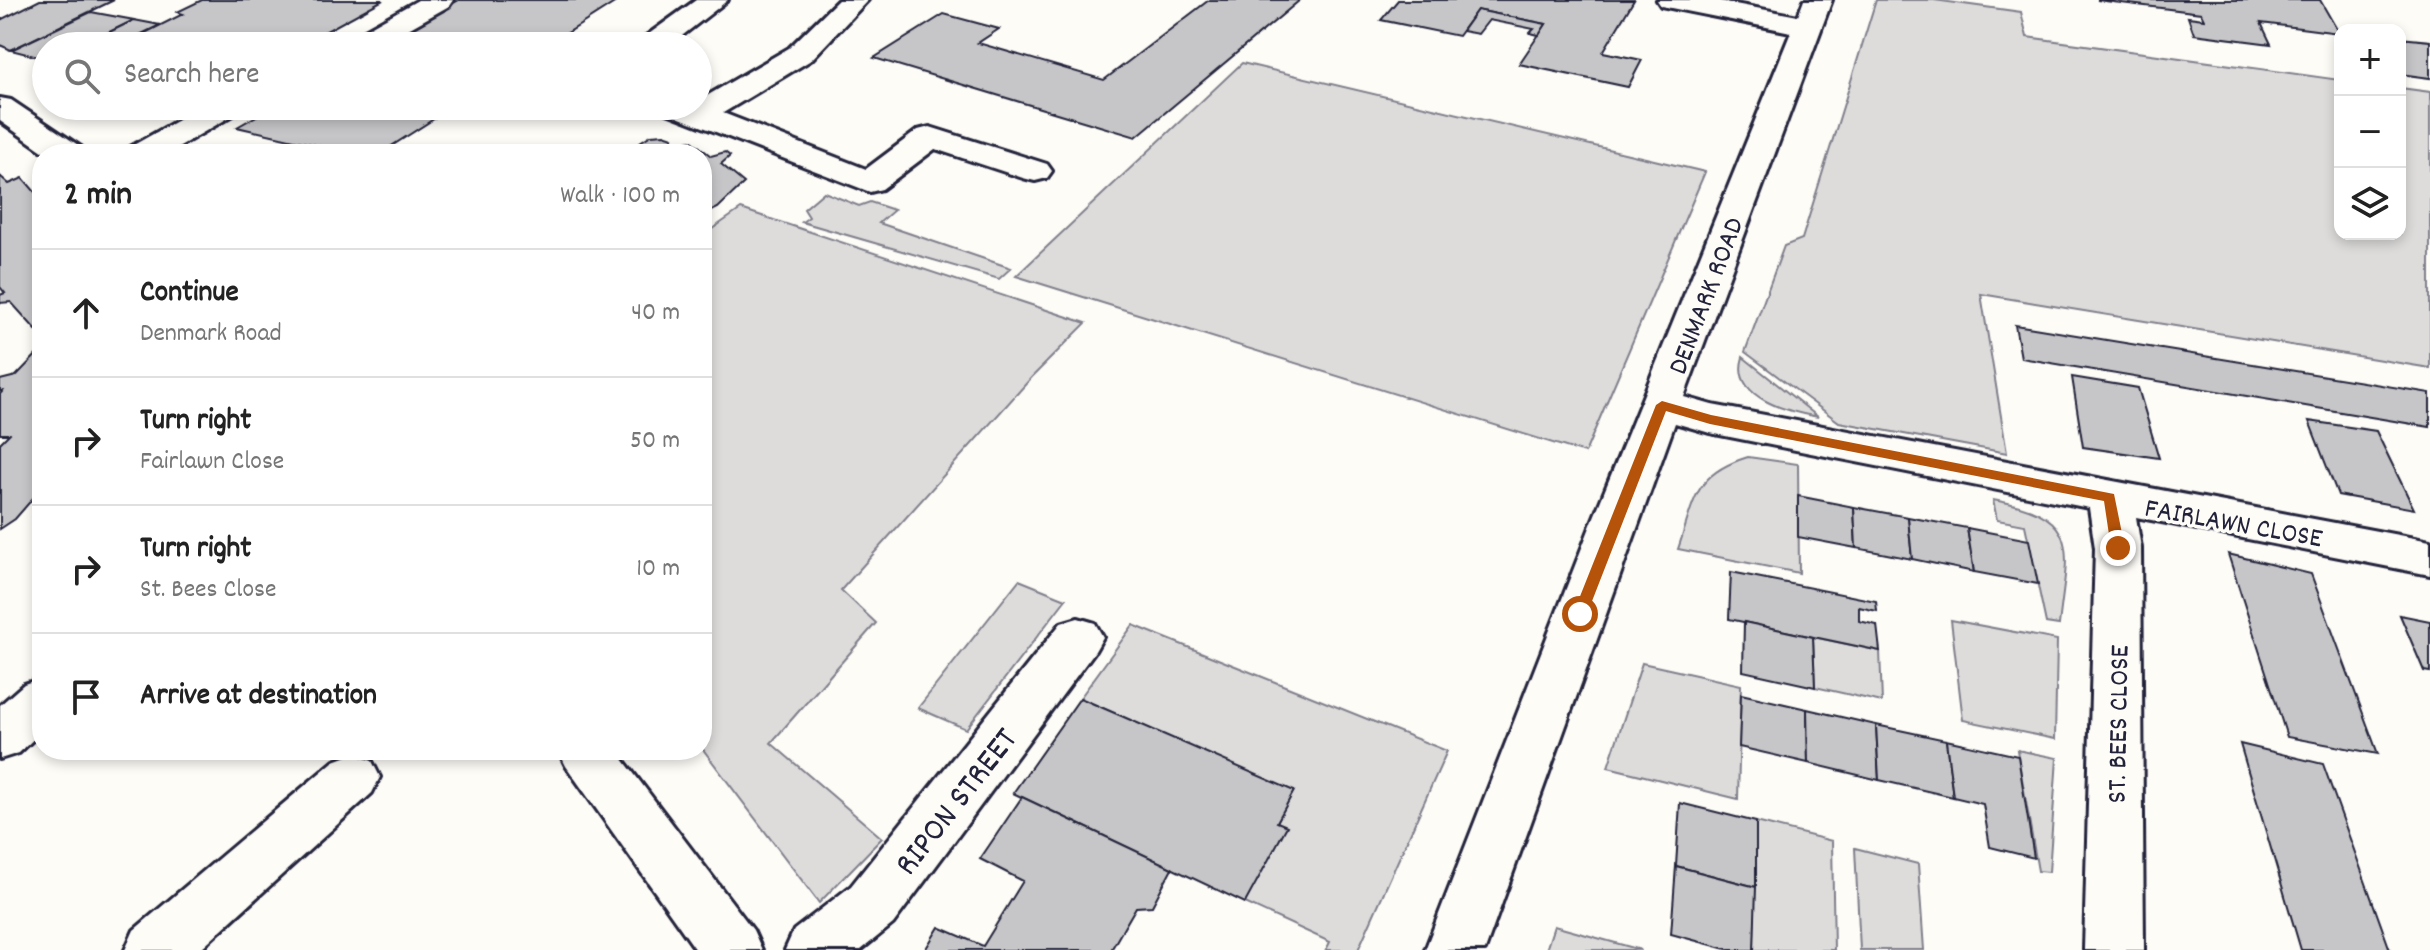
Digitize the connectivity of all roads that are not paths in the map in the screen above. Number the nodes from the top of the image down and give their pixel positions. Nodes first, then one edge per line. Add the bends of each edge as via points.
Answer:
1 (439, 0) edge
2 (714, 0) edge
3 (854, 0) edge
4 (1671, 0) edge
5 (1813, 14) edge
6 (382, 32) edge
7 (670, 32) edge
8 (712, 98) edge
9 (0, 107) edge
10 (712, 119) edge
11 (202, 120) edge
12 (54, 144) edge
13 (160, 144) edge
14 (1035, 171) dead end
15 (1662, 405) junction
16 (2110, 498) junction
17 (2430, 558) edge
18 (1078, 637) dead end
19 (592, 760) edge
20 (353, 777) dead end
21 (155, 950) edge
22 (732, 950) edge
23 (815, 950) edge
24 (1455, 950) edge
25 (2114, 950) edge

1 - 6 street
2 - 7 street
3 - 8 street via 800,54
4 - 5 street
5 - 15 street, DENMARK ROAD
9 - 12 street
10 - 14 street via 870,182 930,137
11 - 13 street
15 - 16 street, FAIRLAWN CLOSE
15 - 24 street, DENMARK ROAD
16 - 17 street, FAIRLAWN CLOSE
16 - 25 street, ST. BEES CLOSE via 2118,548
18 - 23 street, RIPON STREET via 872,905
19 - 22 street
20 - 21 street

